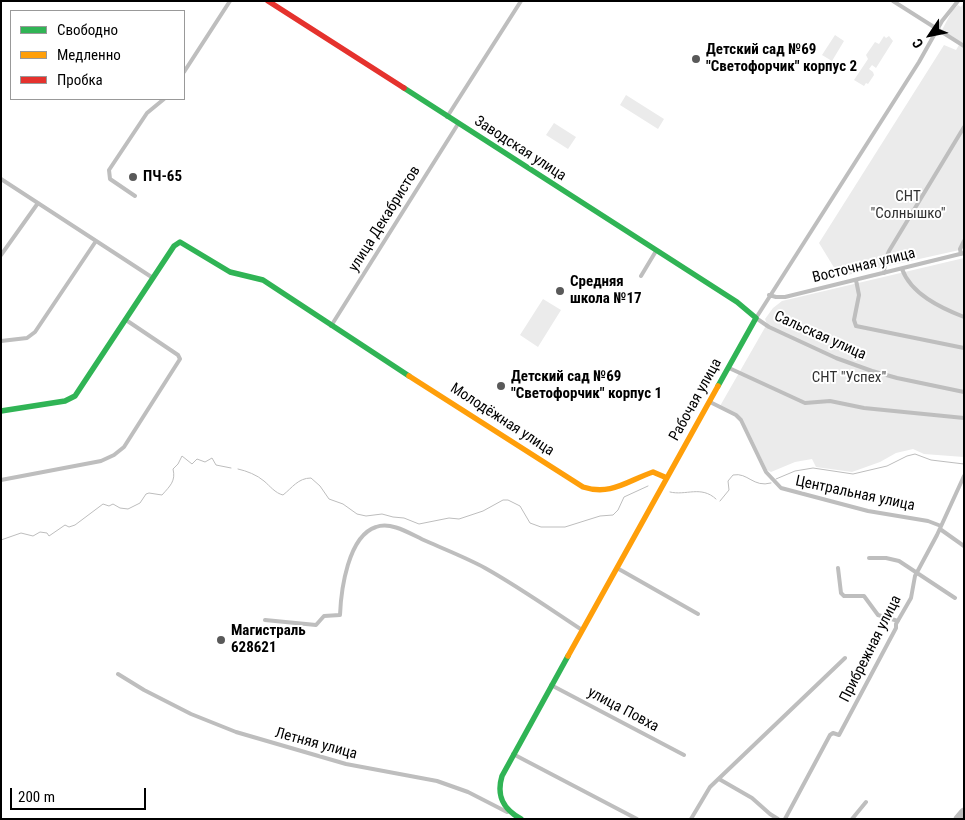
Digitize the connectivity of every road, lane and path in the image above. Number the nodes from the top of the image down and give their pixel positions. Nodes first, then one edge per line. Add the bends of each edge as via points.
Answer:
1 (230, 1) edge
2 (268, 1) edge
3 (522, 1) edge
4 (893, 1) edge
5 (958, 1) edge
6 (937, 30) junction
7 (964, 46) edge
8 (185, 70) edge
9 (163, 100) edge
10 (447, 116) junction
11 (458, 124) junction
12 (964, 127) edge
13 (1, 179) edge
14 (135, 196) dead end
15 (38, 203) junction
16 (96, 241) junction
17 (964, 241) edge
18 (656, 251) junction
19 (962, 253) edge
20 (1, 255) edge
21 (902, 269) junction
22 (884, 273) junction
23 (641, 276) dead end
24 (153, 278) junction
25 (856, 280) junction
26 (769, 295) junction
27 (964, 317) edge
28 (756, 318) junction
29 (126, 320) junction
30 (331, 326) junction
31 (1, 341) edge
32 (964, 348) edge
33 (729, 368) junction
34 (964, 392) edge
35 (710, 402) junction
36 (1, 411) edge
37 (964, 418) edge
38 (964, 476) edge
39 (667, 478) junction
40 (1, 480) edge
41 (940, 527) junction
42 (964, 546) edge
43 (868, 558) dead end
44 (617, 568) junction
45 (838, 568) dead end
46 (917, 573) junction
47 (955, 598) dead end
48 (698, 614) dead end
49 (265, 620) dead end
50 (898, 621) junction
51 (582, 630) junction
52 (845, 658) dead end
53 (118, 674) dead end
54 (552, 685) junction
55 (513, 754) junction
56 (684, 755) dead end
57 (720, 779) junction
58 (866, 802) dead end
59 (518, 817) edge
60 (637, 819) edge
61 (691, 819) edge
62 (778, 819) edge
63 (785, 819) edge
64 (852, 819) edge

1 - 8 street
2 - 10 street, Заводская улица
3 - 10 street
4 - 6 street
5 - 6 street, Рабочая улица
6 - 7 street
6 - 26 street, Рабочая улица
9 - 14 street via 147,113 109,170 110,179
10 - 11 street, Заводская улица
11 - 18 street, Заводская улица
11 - 30 street, улица Декабристов
12 - 22 street via 889,252
13 - 15 street
15 - 16 street
15 - 20 street
16 - 24 street
16 - 31 street via 35,332 27,338
17 - 19 street via 960,249
18 - 23 street
18 - 28 street, Заводская улица via 737,302
19 - 21 street, Восточная улица
21 - 22 street, Восточная улица
21 - 27 street via 923,295
22 - 25 street, Восточная улица
24 - 29 street, Молодёжная улица
24 - 30 street, Молодёжная улица via 174,246 184,243 230,272 263,280
25 - 26 street, Восточная улица via 785,297
25 - 32 street via 859,295 854,320 856,326
26 - 28 street, Рабочая улица
28 - 33 street, Рабочая улица
28 - 34 street, Сальская улица via 836,358 872,371
29 - 36 street, Молодёжная улица via 75,396 65,401
29 - 40 street via 180,359 124,447 101,461
30 - 39 street, Молодёжная улица via 583,487 605,492 653,472
33 - 35 street, Рабочая улица
33 - 37 street via 805,403 830,401 864,408
35 - 39 street, Рабочая улица
35 - 41 street, Центральная улица via 741,420 762,466 780,488 928,521
38 - 41 street, Прибрежная улица
39 - 44 street, Рабочая улица
41 - 42 street, Центральная улица
41 - 46 street, Прибрежная улица
43 - 46 street via 895,560
44 - 48 street
44 - 51 street, Рабочая улица
45 - 50 street via 844,596 864,596 878,615
46 - 47 street
46 - 50 street, Прибрежная улица via 911,598
49 - 51 street via 316,625 324,616 340,614 342,586 355,549 367,532 384,525 484,568
50 - 63 street, Прибрежная улица via 839,735 830,735
51 - 54 street, Рабочая улица
52 - 57 street
53 - 59 street, Летняя улица via 213,724 346,764 437,781
54 - 55 street, Рабочая улица
54 - 56 street, улица Повха
55 - 59 street, Рабочая улица via 498,793 503,805
55 - 60 street
57 - 61 street via 710,787
57 - 62 street via 752,798
58 - 64 street

